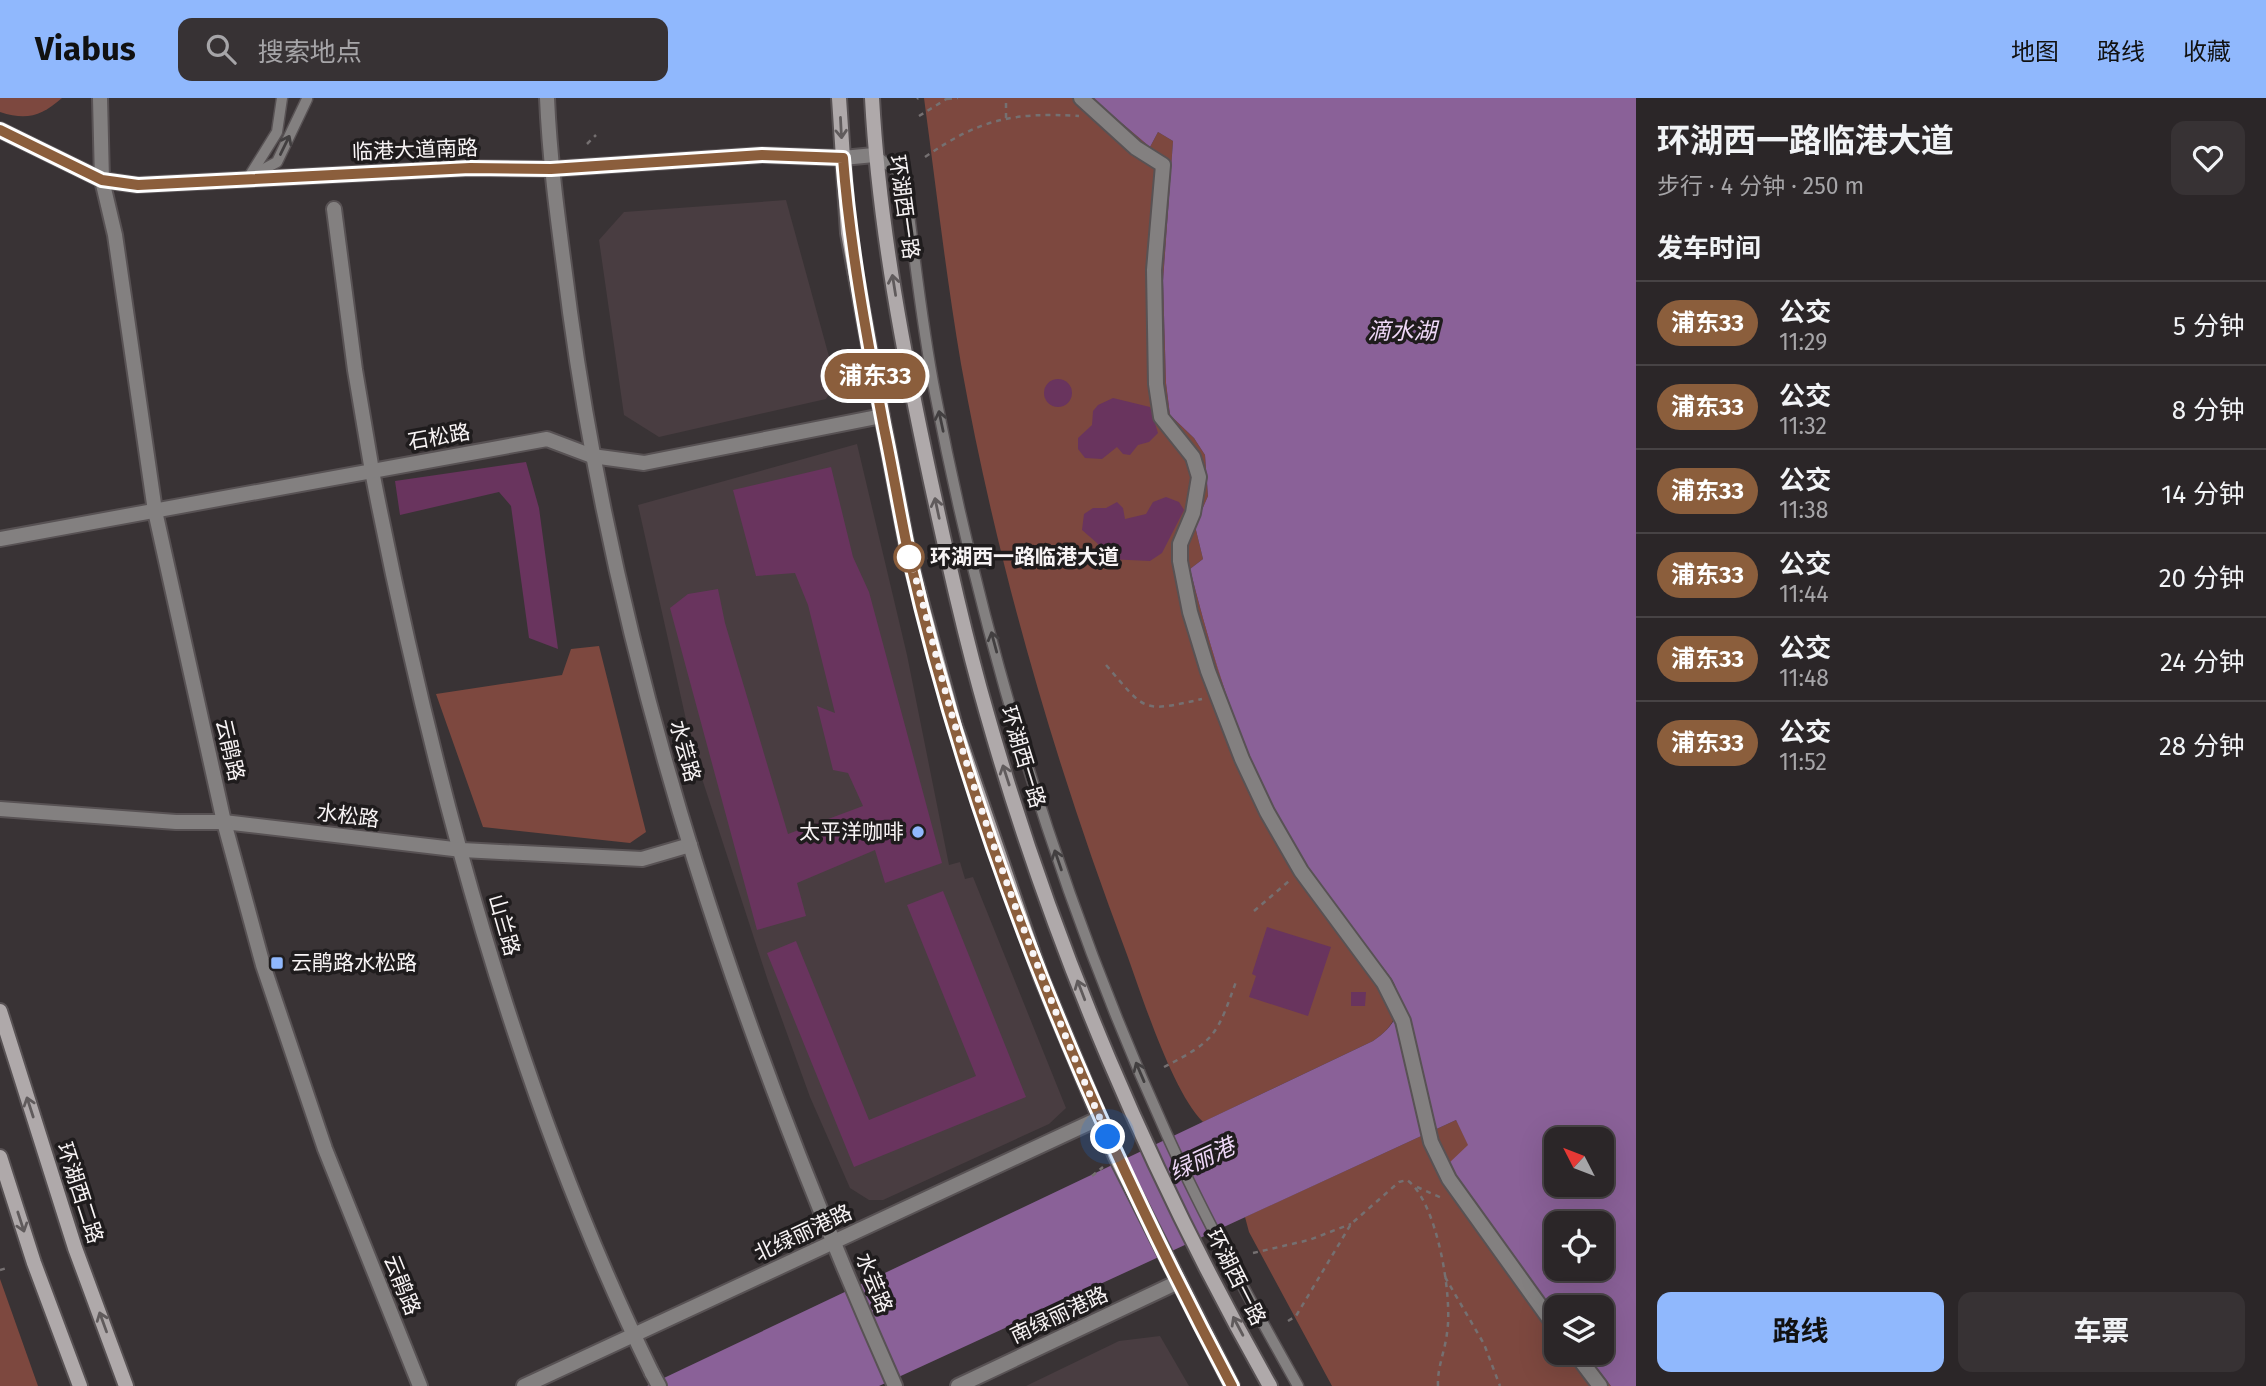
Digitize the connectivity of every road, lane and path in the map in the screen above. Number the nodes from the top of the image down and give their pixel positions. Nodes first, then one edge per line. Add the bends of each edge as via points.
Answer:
1 (100, 98) edge
2 (282, 98) edge
3 (547, 98) edge
4 (839, 98) edge
5 (872, 98) edge
6 (948, 98) edge
7 (958, 98) edge
8 (1006, 98) edge
9 (1081, 98) edge
10 (307, 99) edge
11 (919, 116) dead end
12 (1085, 117) dead end
13 (1006, 118) junction
14 (0, 130) edge
15 (596, 135) dead end
16 (587, 144) dead end
17 (874, 155) junction
18 (925, 157) dead end
19 (843, 158) junction
20 (551, 169) junction
21 (248, 177) junction
22 (102, 180) junction
23 (334, 209) dead end
24 (882, 416) junction
25 (592, 456) junction
26 (372, 471) junction
27 (155, 511) junction
28 (0, 539) edge
29 (1106, 665) dead end
30 (1217, 696) junction
31 (0, 809) edge
32 (224, 822) junction
33 (690, 845) junction
34 (462, 850) junction
35 (1301, 871) junction
36 (1254, 911) dead end
37 (1237, 979) dead end
38 (0, 1012) edge
39 (1164, 1068) dead end
40 (1100, 1118) junction
41 (0, 1157) edge
42 (1417, 1187) junction
43 (1462, 1198) junction
44 (1350, 1224) junction
45 (835, 1241) junction
46 (1253, 1253) dead end
47 (7, 1268) dead end
48 (0, 1270) edge
49 (1445, 1275) junction
50 (1178, 1282) junction
51 (1544, 1311) edge
52 (1288, 1321) dead end
53 (634, 1335) junction
54 (1584, 1365) edge
55 (656, 1380) edge
56 (80, 1386) edge
57 (127, 1386) edge
58 (420, 1386) edge
59 (524, 1386) edge
60 (895, 1386) edge
61 (958, 1386) edge
62 (1232, 1386) edge
63 (1270, 1386) edge
64 (1298, 1386) edge
65 (1438, 1386) edge
66 (1500, 1386) edge
67 (1601, 1386) edge

1 - 22 street, 云鹃路
2 - 21 lane via 276,132
3 - 20 street, 水芸路
4 -> 19 main road
5 - 17 main road, 环湖西一路
6 - 7 path
6 - 11 path
8 - 13 path
9 - 30 street via 1136,148 1163,165 1154,270 1156,384 1161,416 1192,457 1199,477 1193,513 1180,544 1180,561 1189,612
21 -> 10 lane via 277,162
12 - 13 path via 1033,113
13 - 18 path via 956,136
14 - 22 street, 临港大道南路
15 - 16 path
17 - 19 street, 临港大道南路
63 -> 17 main road, 环湖西一路 via 1147,1143 1084,998 1040,881 987,714 914,401
64 -> 17 lane via 1167,1135 1079,916 1012,709 968,542 935,392 904,177
19 - 20 street, 临港大道南路 via 762,155
19 - 24 main road via 848,233
20 - 21 street, 临港大道南路
20 - 25 street, 水芸路
21 - 22 street, 临港大道南路 via 138,185
22 - 27 street, 云鹃路 via 115,235
23 - 26 street, 山兰路
24 - 25 street, 石松路 via 644,463
24 - 40 main road via 909,557 955,726 1041,977
25 - 26 street, 石松路 via 547,439
25 - 33 street, 水芸路 via 639,664
26 - 27 street, 石松路
26 - 34 street, 山兰路 via 418,686
27 - 28 street, 石松路
27 - 32 street, 云鹃路
29 - 30 path via 1139,703 1159,709
30 - 35 street via 1242,759
31 - 32 street, 水松路
32 - 34 street, 水松路
32 - 58 street, 云鹃路 via 263,965 325,1149
33 - 34 street, 水松路 via 642,859
33 - 45 street, 水芸路 via 762,1063
34 - 53 street, 山兰路 via 492,961 534,1083
35 - 36 path
35 - 43 street via 1384,983 1403,1021 1431,1142
37 - 39 path via 1219,1029 1196,1051
57 -> 38 main road, 环湖西二路 via 75,1248
40 - 45 street, 北绿丽港路
40 - 50 main road
41 -> 56 main road
42 - 43 path via 1438,1198
42 - 44 path via 1407,1180 1399,1182
42 - 49 path via 1439,1241
43 - 51 street
44 - 46 path via 1309,1240
44 - 52 path via 1296,1316
45 - 53 street, 北绿丽港路
45 - 60 street, 水芸路
47 - 48 path
49 - 65 path via 1448,1332
49 - 66 path via 1484,1344
50 - 61 street, 南绿丽港路
50 - 62 main road
53 - 55 street, 山兰路
53 - 59 street, 北绿丽港路
54 - 67 street

